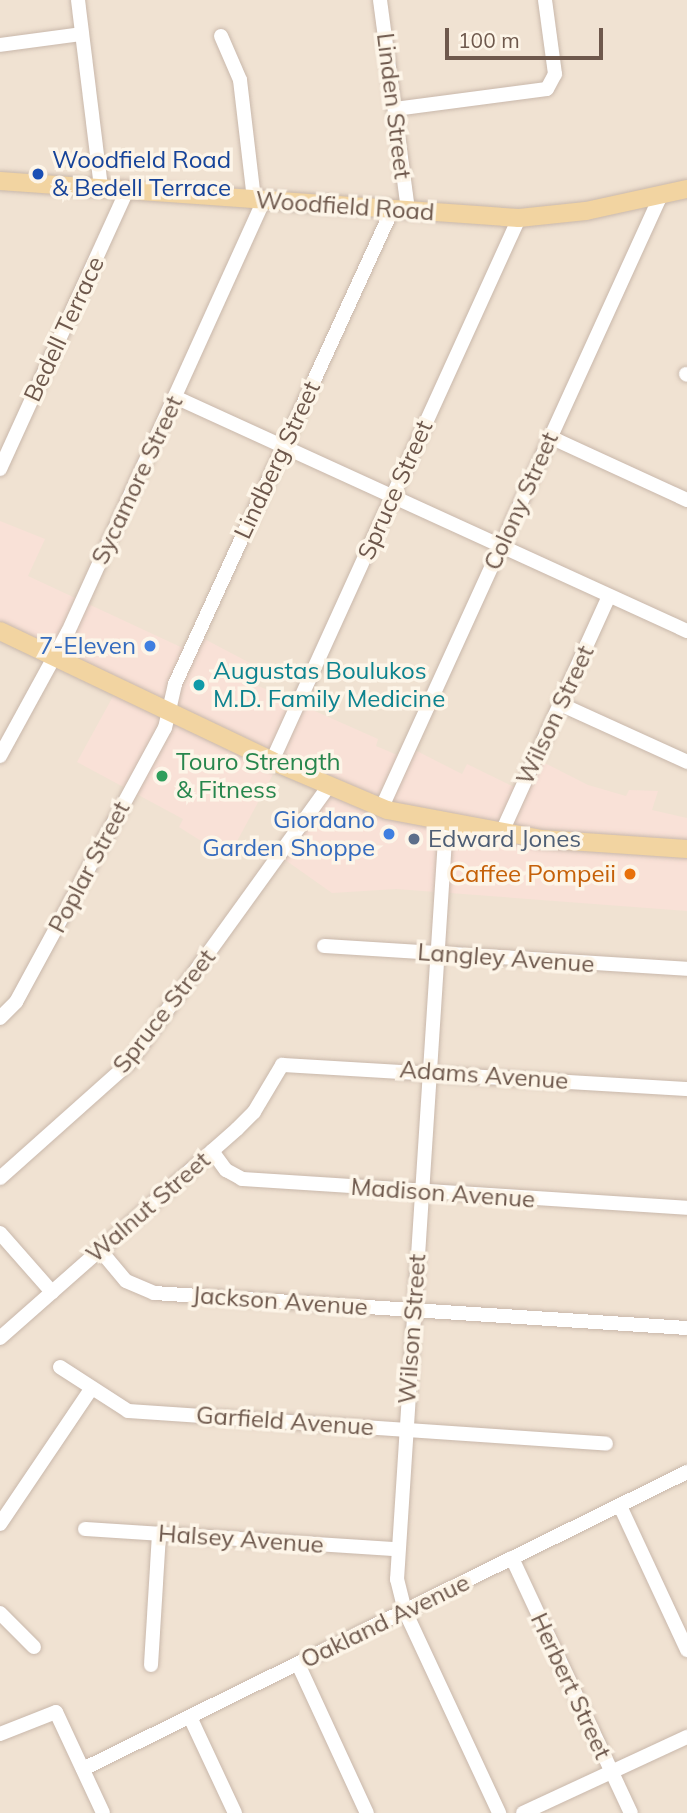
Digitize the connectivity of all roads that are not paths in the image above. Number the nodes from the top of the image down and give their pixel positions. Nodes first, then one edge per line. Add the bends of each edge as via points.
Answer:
1 (78, 0) edge
2 (380, 0) edge
3 (545, 0) edge
4 (81, 34) junction
5 (221, 36) dead end
6 (0, 45) edge
7 (395, 109) junction
8 (0, 181) edge
9 (101, 188) junction
10 (687, 189) edge
11 (127, 190) junction
12 (661, 195) junction
13 (259, 199) junction
14 (400, 211) junction
15 (519, 218) junction
16 (175, 397) junction
17 (550, 437) junction
18 (283, 447) junction
19 (0, 469) edge
20 (392, 496) junction
21 (687, 500) edge
22 (501, 546) junction
23 (609, 596) junction
24 (0, 631) edge
25 (687, 631) edge
26 (54, 658) junction
27 (560, 704) junction
28 (170, 711) junction
29 (0, 756) edge
30 (272, 761) junction
31 (687, 762) edge
32 (328, 787) junction
33 (382, 807) junction
34 (446, 824) junction
35 (500, 834) junction
36 (687, 849) edge
37 (324, 946) dead end
38 (437, 953) junction
39 (687, 969) edge
40 (0, 1018) edge
41 (282, 1065) joint
42 (429, 1072) junction
43 (687, 1089) edge
44 (212, 1151) junction
45 (0, 1178) edge
46 (421, 1191) junction
47 (687, 1208) edge
48 (0, 1233) edge
49 (100, 1250) junction
50 (52, 1292) junction
51 (413, 1310) junction
52 (687, 1328) edge
53 (0, 1338) edge
54 (60, 1367) dead end
55 (91, 1390) junction
56 (405, 1430) junction
57 (607, 1444) dead end
58 (687, 1472) edge
59 (620, 1506) junction
60 (0, 1524) edge
61 (85, 1529) dead end
62 (159, 1533) junction
63 (397, 1549) junction
64 (512, 1558) junction
65 (405, 1611) junction
66 (0, 1613) edge
67 (34, 1647) dead end
68 (687, 1650) edge
69 (298, 1664) junction
70 (151, 1665) dead end
71 (190, 1717) junction
72 (0, 1734) edge
73 (687, 1737) edge
74 (83, 1769) junction
75 (612, 1772) junction
76 (103, 1813) edge
77 (235, 1813) edge
78 (367, 1813) edge
79 (499, 1813) edge
80 (523, 1813) edge
81 (631, 1813) edge

1 - 4 street
2 - 7 street, Linden Street
3 - 7 street via 553,85
4 - 6 street
4 - 9 street
5 - 13 street via 240,80
7 - 14 street, Linden Street
8 - 9 main road, Woodfield Road
9 - 11 main road, Woodfield Road
10 - 12 main road, Woodfield Road
11 - 13 main road, Woodfield Road
11 - 19 street, Bedell Terrace
12 - 15 main road, Woodfield Road via 586,211
12 - 17 street, Colony Street
13 - 14 main road, Woodfield Road
13 - 16 street, Sycamore Street
14 - 15 main road, Woodfield Road
14 - 18 street, Lindberg Street
15 - 20 street, Spruce Street
16 - 18 street
16 - 26 street, Sycamore Street
17 - 21 street
17 - 22 street, Colony Street
18 - 20 street
18 - 28 street, Lindberg Street via 175,684
20 - 22 street
20 - 30 street, Spruce Street
22 - 23 street
22 - 33 street, Colony Street
23 - 25 street
23 - 27 street, Wilson Street
24 - 26 main road
26 - 28 main road
26 - 29 street, Sycamore Street
27 - 31 street
27 - 35 street, Wilson Street
28 - 30 main road
28 - 40 street, Poplar Street via 165,728 16,1002
30 - 32 main road
32 - 33 main road
32 - 45 street, Spruce Street via 129,1063
33 - 34 main road
34 - 35 main road
34 - 38 street, Wilson Street
35 - 36 main road
37 - 38 street, Langley Avenue
38 - 39 street, Langley Avenue
38 - 42 street, Wilson Street
41 - 42 street, Adams Avenue
41 - 44 street, Walnut Street via 254,1112
42 - 43 street, Adams Avenue
42 - 46 street, Wilson Street
44 - 46 street, Madison Avenue via 226,1170 242,1179
44 - 49 street, Walnut Street
46 - 47 street, Madison Avenue
46 - 51 street, Wilson Street
48 - 50 street
49 - 50 street, Walnut Street
49 - 51 street, Jackson Avenue via 126,1281 153,1293
50 - 53 street, Walnut Street
51 - 52 street, Jackson Avenue
51 - 56 street, Wilson Street
54 - 55 street, Garfield Avenue
55 - 56 street, Garfield Avenue via 128,1411
55 - 60 street
56 - 57 street, Garfield Avenue
56 - 63 street, Wilson Street
58 - 59 street, Oakland Avenue
59 - 64 street, Oakland Avenue
59 - 68 street
61 - 62 street, Halsey Avenue
62 - 63 street, Halsey Avenue
62 - 70 street
63 - 65 street, Wilson Street via 397,1579
64 - 65 street, Oakland Avenue
64 - 75 street, Herbert Street
65 - 69 street, Oakland Avenue
65 - 79 street, Wilson Street
66 - 67 street
69 - 71 street, Oakland Avenue
69 - 78 street
71 - 74 street, Oakland Avenue
71 - 77 street
72 - 74 street via 56,1712
73 - 75 street
74 - 76 street
75 - 80 street
75 - 81 street, Herbert Street

